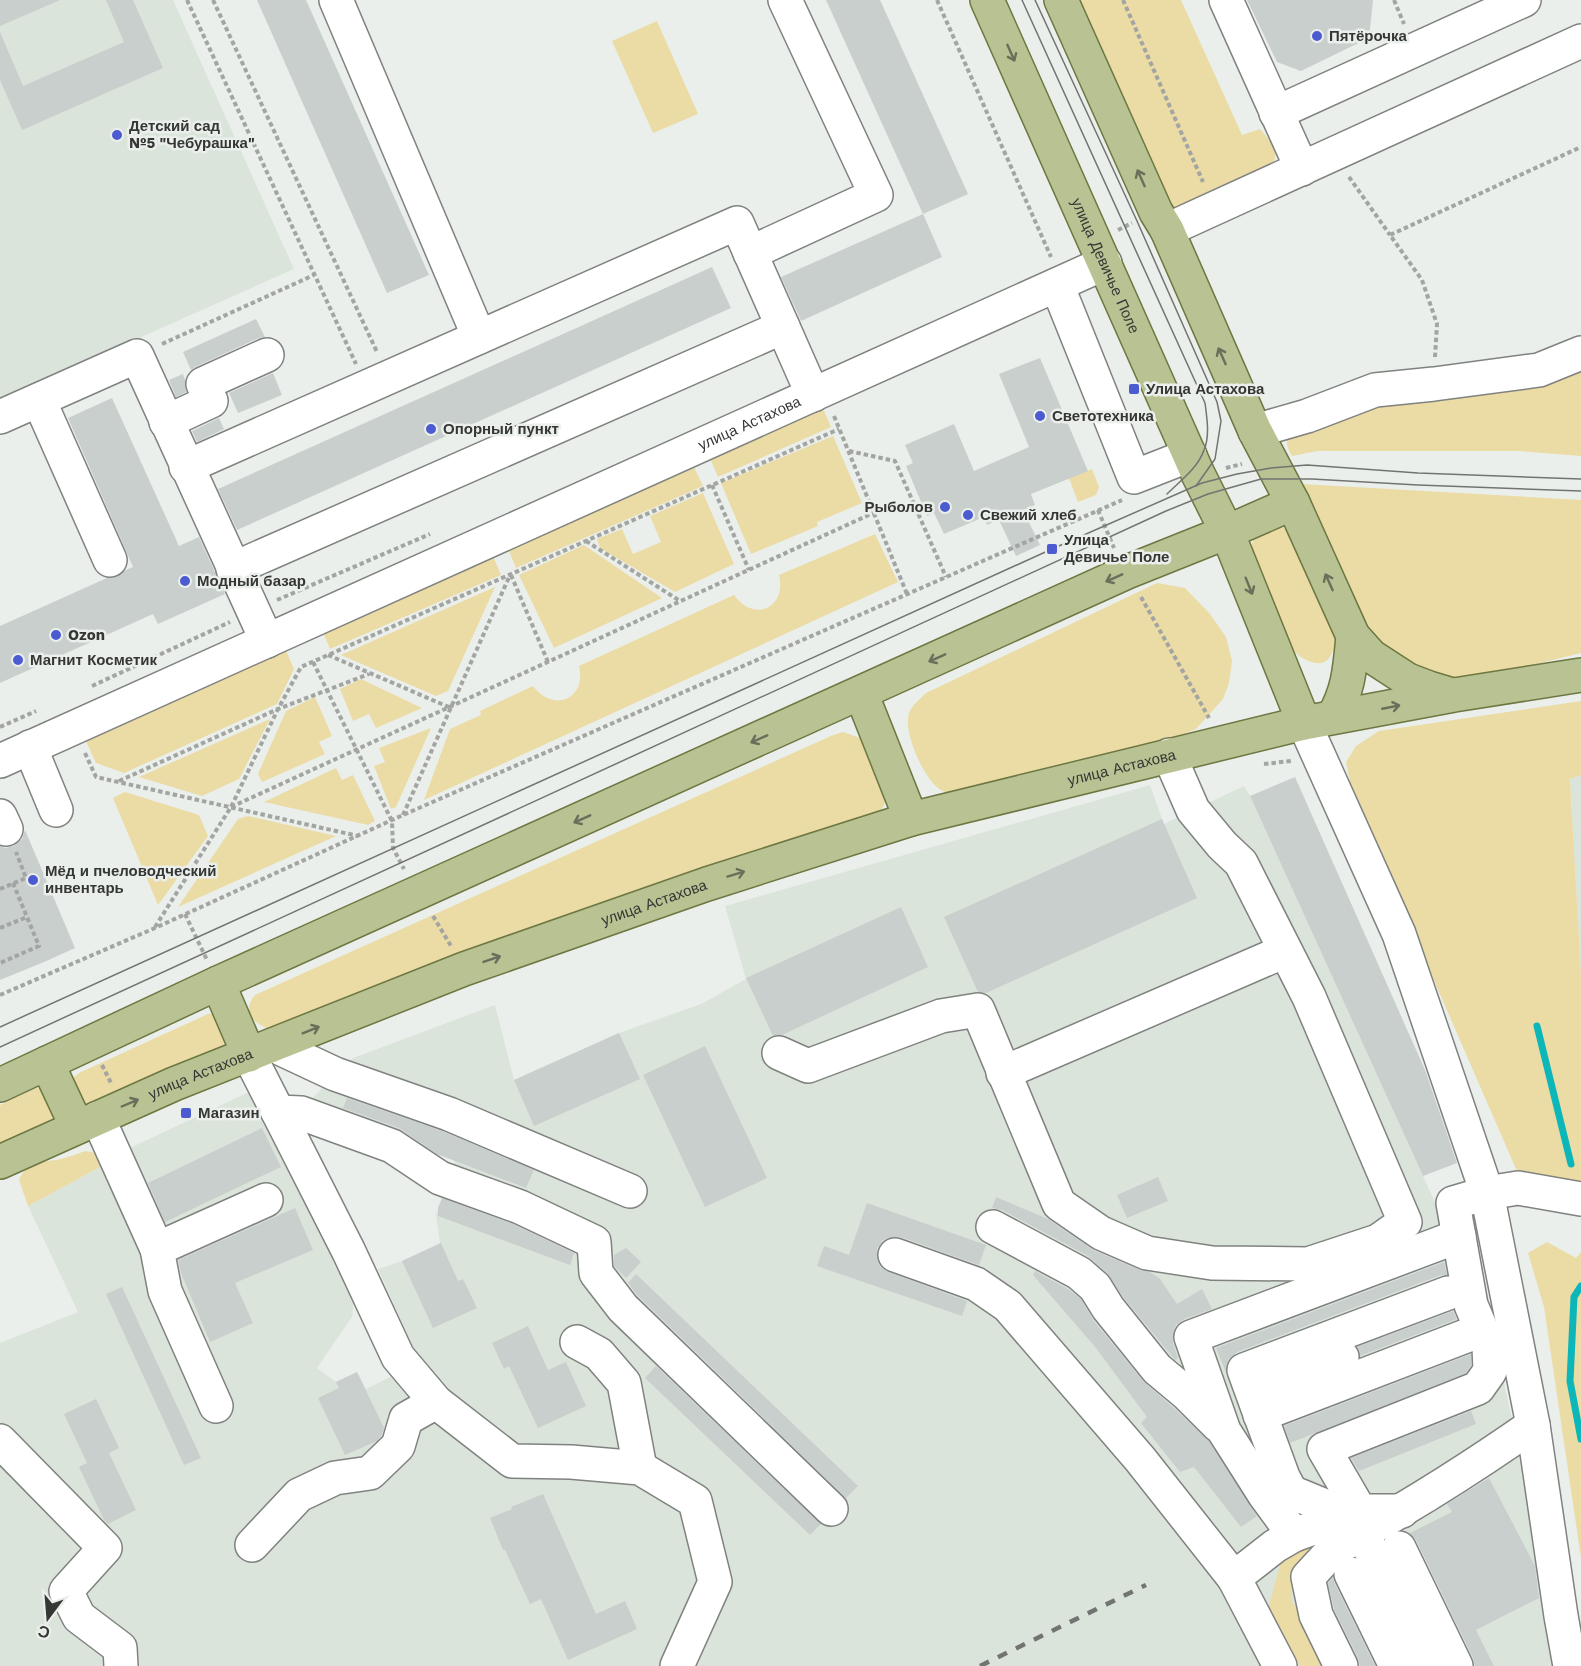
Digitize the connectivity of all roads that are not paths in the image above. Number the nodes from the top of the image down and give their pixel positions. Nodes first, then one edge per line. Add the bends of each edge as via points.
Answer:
1 (336, 0) edge
2 (785, 0) edge
3 (987, 0) edge
4 (1061, 0) edge
5 (1226, 0) edge
6 (1524, 0) edge
7 (1581, 40) edge
8 (1276, 113) junction
9 (1302, 169) junction
10 (1167, 230) junction
11 (750, 253) junction
12 (1105, 263) junction
13 (1060, 283) junction
14 (783, 327) junction
15 (479, 337) junction
16 (1581, 353) edge
17 (267, 355) dead end
18 (818, 392) junction
19 (39, 400) junction
20 (0, 417) edge
21 (166, 422) junction
22 (1255, 431) junction
23 (1190, 455) junction
24 (186, 466) junction
25 (1210, 499) junction
26 (1293, 503) junction
27 (1227, 532) junction
28 (110, 560) dead end
29 (233, 569) junction
30 (1353, 636) junction
31 (267, 641) junction
32 (1581, 675) edge
33 (861, 693) junction
34 (1454, 695) junction
35 (1318, 720) junction
36 (30, 747) junction
37 (1169, 755) junction
38 (0, 760) edge
39 (56, 810) dead end
40 (911, 819) junction
41 (1286, 951) junction
42 (218, 983) junction
43 (261, 1050) junction
44 (779, 1053) dead end
45 (47, 1063) junction
46 (1003, 1073) junction
47 (0, 1085) edge
48 (278, 1112) junction
49 (88, 1123) junction
50 (0, 1162) edge
51 (630, 1191) dead end
52 (1488, 1193) junction
53 (1581, 1199) edge
54 (266, 1200) dead end
55 (993, 1227) dead end
56 (1459, 1236) junction
57 (156, 1249) junction
58 (895, 1255) dead end
59 (1463, 1311) junction
60 (577, 1342) dead end
61 (1280, 1382) dead end
62 (436, 1402) junction
63 (216, 1406) dead end
64 (1260, 1415) junction
65 (1533, 1425) junction
66 (1224, 1431) junction
67 (0, 1440) edge
68 (640, 1467) junction
69 (831, 1509) dead end
70 (1361, 1522) junction
71 (1294, 1535) junction
72 (252, 1545) dead end
73 (1399, 1548) dead end
74 (1351, 1574) dead end
75 (1234, 1578) junction
76 (1571, 1615) edge
77 (121, 1666) edge
78 (677, 1666) edge
79 (1280, 1666) edge
80 (1341, 1666) edge
81 (1396, 1666) edge
82 (1428, 1666) edge
83 (1456, 1666) edge
84 (1570, 1666) edge

1 - 15 street
2 - 11 street via 876,195
3 -> 12 main road, улица Девичье Поле
10 -> 4 main road
5 - 8 street
6 - 8 street
7 - 9 street
8 - 9 street
9 - 10 street
22 -> 10 main road
11 - 14 street
11 - 15 street via 737,223
12 - 13 street, улица Астахова
12 - 23 main road, улица Девичье Поле
13 - 18 street, улица Астахова
13 - 23 street via 1134,477
14 - 18 street
14 - 29 street
15 - 24 street
16 - 22 street via 1539,370 1375,390
17 - 21 street via 203,384 211,401
18 - 31 street, улица Астахова
19 - 20 street
19 - 21 street via 136,356
19 - 28 street
21 - 24 street
22 - 26 main road
23 - 25 main road, улица Девичье Поле
24 - 29 street
25 - 26 main road
25 - 27 main road, улица Девичье Поле
26 - 27 main road
30 -> 26 main road
27 -> 33 main road via 1127,572
27 -> 35 main road, улица Девичье Поле
29 - 31 street
30 - 34 main road via 1371,656 1408,680
30 - 35 main road via 1342,702
31 - 36 street, улица Астахова
32 - 34 main road, улица Астахова
33 - 40 main road
33 -> 42 main road
35 -> 34 main road, улица Астахова
35 - 37 main road, улица Астахова
35 - 52 street via 1399,934
36 - 38 street, улица Астахова
36 - 39 street
37 - 40 main road, улица Астахова
37 - 41 street via 1193,810 1241,863
43 -> 40 main road, улица Астахова via 464,969 707,884
41 - 46 street
41 - 46 street via 1405,1222 1378,1241 1308,1264 1212,1263 1147,1253 1101,1233 1059,1204
42 - 43 main road
42 - 45 main road
43 - 48 street
49 -> 43 main road, улица Астахова
43 - 51 street via 449,1114
44 - 46 street via 808,1065 941,1016 978,1010
45 - 47 main road
45 - 49 main road
48 - 62 street via 398,1357
48 - 69 street via 301,1113 392,1146 440,1178 520,1207 594,1242 596,1273 623,1308
49 - 50 main road, улица Астахова
49 - 57 street
52 - 53 street via 1518,1188
52 - 56 street via 1453,1203
52 - 65 street
54 - 57 street
55 - 66 street via 1079,1273 1095,1287 1157,1369
56 - 59 street
56 - 66 street via 1191,1337
57 - 63 street via 165,1291
58 - 75 street via 976,1284 1008,1306 1140,1460
59 - 61 street
59 - 64 street
59 - 64 street via 1244,1370
59 - 70 street via 1489,1347 1490,1371 1478,1388 1324,1449
60 - 68 street via 599,1354 624,1383
62 - 68 street via 512,1461
62 - 72 street via 406,1419 398,1446 370,1473 335,1478 299,1496
64 - 70 street via 1282,1477 1292,1491
65 - 70 street via 1402,1511
65 - 76 street
66 - 71 street
67 - 77 street via 105,1548 66,1591 79,1617 120,1648
68 - 78 street via 696,1502 715,1582
70 - 71 street
70 - 80 street via 1308,1578 1316,1615
70 - 82 street
71 - 75 street
73 - 83 street
74 - 81 street
75 - 79 street
76 - 84 street

